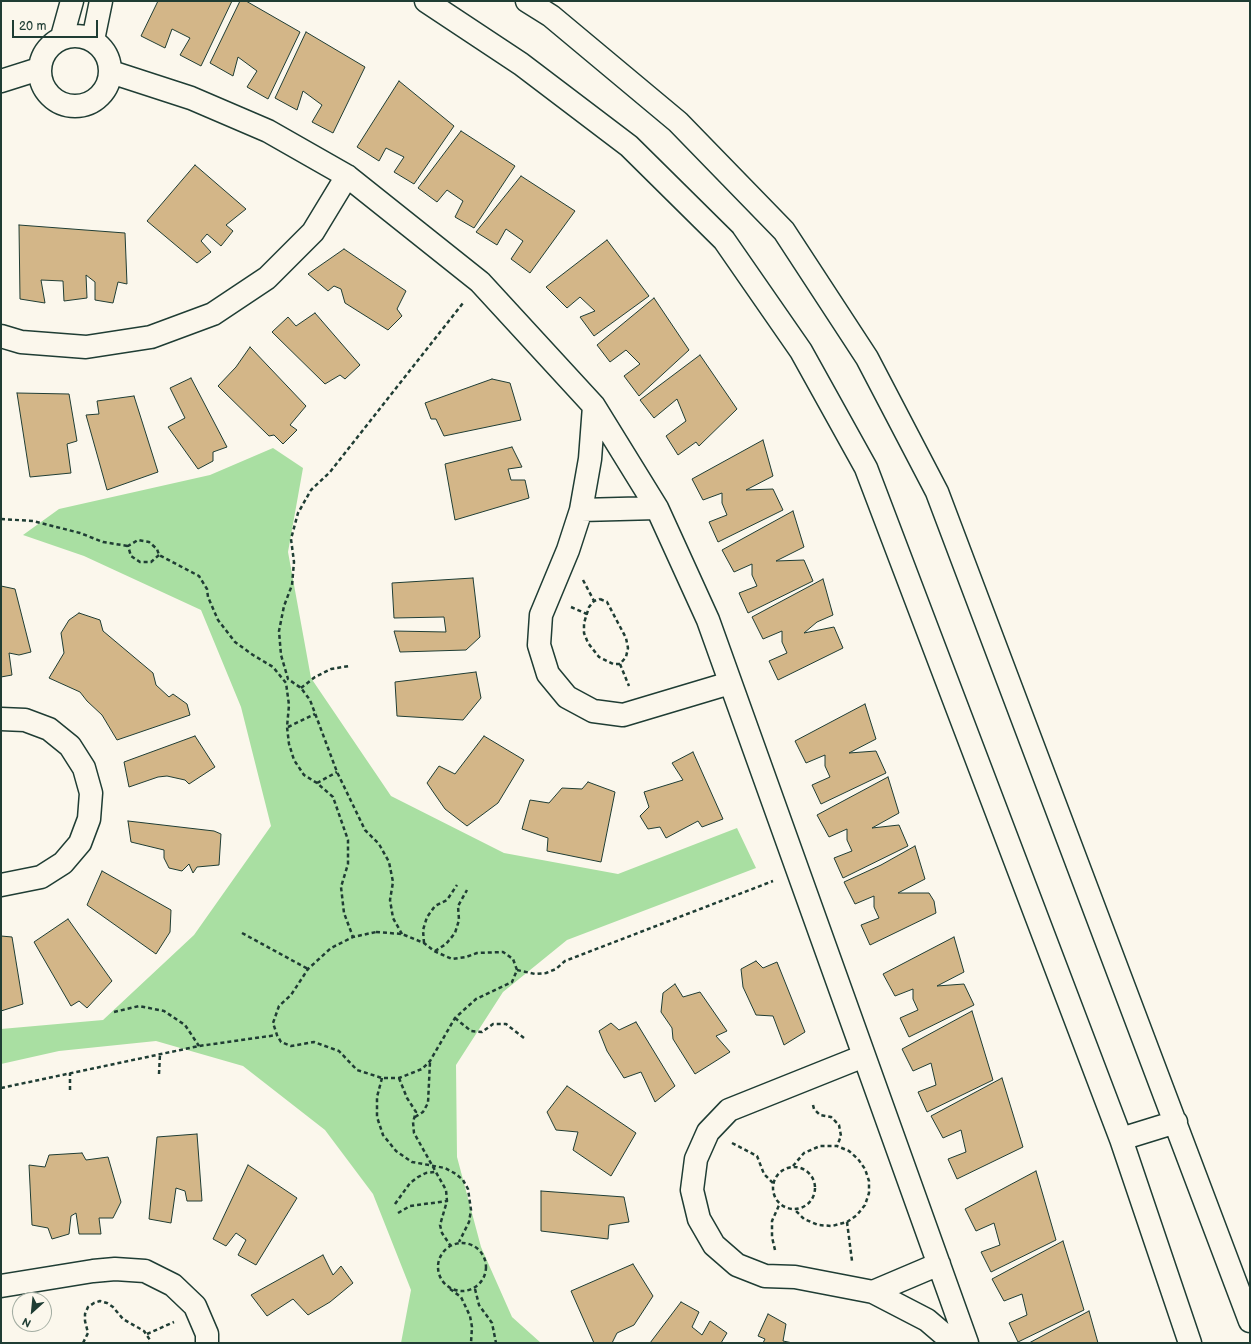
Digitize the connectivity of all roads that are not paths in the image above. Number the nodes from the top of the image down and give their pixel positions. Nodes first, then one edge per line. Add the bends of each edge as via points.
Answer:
1 (72, 1) edge
2 (101, 1) edge
3 (426, 1) edge
4 (527, 1) edge
5 (62, 37) junction
6 (93, 40) junction
7 (39, 69) junction
8 (111, 72) junction
9 (1, 81) edge
10 (347, 176) junction
11 (1, 336) edge
12 (594, 406) junction
13 (657, 508) junction
14 (581, 510) junction
15 (730, 683) junction
16 (1, 719) edge
17 (1, 886) edge
18 (864, 1056) junction
19 (1176, 1122) junction
20 (1120, 1139) junction
21 (939, 1264) junction
22 (1, 1286) edge
23 (865, 1290) junction
24 (1250, 1321) edge
25 (208, 1343) edge
26 (954, 1343) edge
27 (968, 1343) edge
28 (1190, 1343) edge

1 - 5 street
2 - 6 street
3 - 20 street via 521,64 629,146 724,240 801,351 866,468
4 - 19 street via 551,16 678,122 784,231 868,358 937,492
5 - 6 street via 83,36
5 - 7 street via 50,45 42,56
6 - 8 street via 103,49 109,60
7 - 8 street via 48,95 60,103 73,106 87,104 99,98 107,86
7 - 9 street
8 - 10 street via 191,98 261,128
10 - 11 street via 313,232 267,278 212,314 151,338 86,347 21,342
10 - 12 street via 480,282
12 - 13 street
12 - 14 street via 590,459
13 - 14 street
13 - 15 street via 708,620
14 - 15 street via 568,550 541,615 539,645 548,674 567,697 593,711 623,715
15 - 18 street
16 - 17 street via 25,720 49,729 70,746 84,768 91,793 89,819 80,843 63,863 41,877
18 - 21 street
18 - 23 street via 728,1110 708,1132 696,1159 692,1190 699,1219 714,1245 737,1265 765,1276 795,1277
19 - 20 street
19 - 24 street
20 - 28 street
21 - 23 street
21 - 27 street
22 - 25 street via 93,1271 145,1271 173,1285 195,1306 207,1334
23 - 26 street via 927,1320

